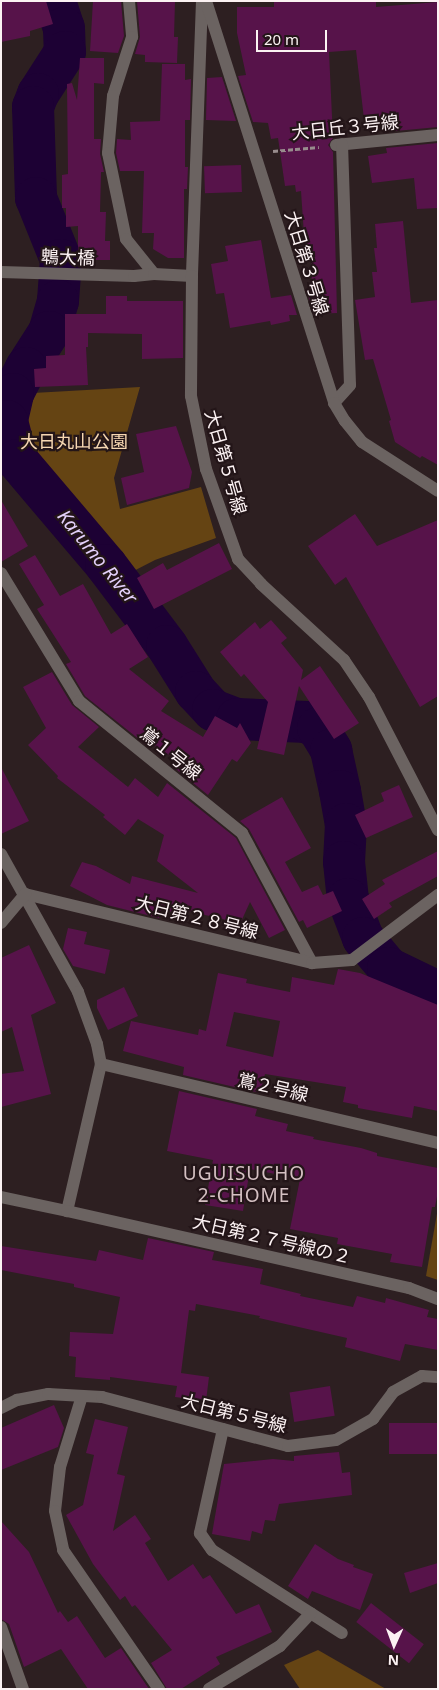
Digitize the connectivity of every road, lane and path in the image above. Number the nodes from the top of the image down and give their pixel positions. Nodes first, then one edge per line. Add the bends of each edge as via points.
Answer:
1 (129, 1) edge
2 (202, 1) edge
3 (206, 1) edge
4 (438, 135) edge
5 (338, 145) junction
6 (255, 153) junction
7 (1, 272) edge
8 (154, 274) junction
9 (192, 276) junction
10 (334, 403) junction
11 (438, 490) edge
12 (1, 573) edge
13 (438, 830) edge
14 (1, 854) edge
15 (25, 894) junction
16 (438, 895) edge
17 (1, 923) edge
18 (312, 963) junction
19 (101, 1064) junction
20 (438, 1143) edge
21 (1, 1197) edge
22 (67, 1211) junction
23 (438, 1299) edge
24 (438, 1377) edge
25 (82, 1396) junction
26 (1, 1408) edge
27 (223, 1429) junction
28 (311, 1613) junction
29 (1, 1627) edge
30 (342, 1633) dead end
31 (23, 1689) edge
32 (158, 1689) edge
33 (209, 1689) edge

1 - 8 street via 132,37 113,96 108,153 126,239
2 - 9 street, 大日第５号線
3 - 6 street, 大日第３号線
4 - 5 street, 大日丘３号線
5 - 6 path, 大日丘３号線
5 - 10 street via 350,385
6 - 10 street, 大日第３号線
7 - 8 street, 鵯大橋
8 - 9 street, 鵯大橋
9 - 13 street, 大日第５号線 via 191,396 195,426 206,469 238,559 344,660 369,697
10 - 11 street, 大日第３号線 via 362,442
12 - 18 street, 鴬１号線 via 79,701 242,833
14 - 15 street
15 - 17 street
15 - 18 street, 大日第２８号線
15 - 19 street via 78,992
16 - 18 street, 大日第２８号線 via 352,960
19 - 20 street, 鴬２号線
19 - 22 street
21 - 22 street, 大日第２７号線の２
22 - 23 street, 大日第２７号線の２ via 409,1288
24 - 27 street, 大日第５号線 via 422,1376 393,1392 373,1419 336,1440 288,1446
25 - 26 street, 大日第５号線 via 48,1394 17,1400
25 - 27 street, 大日第５号線 via 102,1397
25 - 32 street via 60,1467 55,1511 63,1550
27 - 28 street via 200,1534 212,1550
28 - 30 street
28 - 33 street via 280,1646
29 - 31 street

